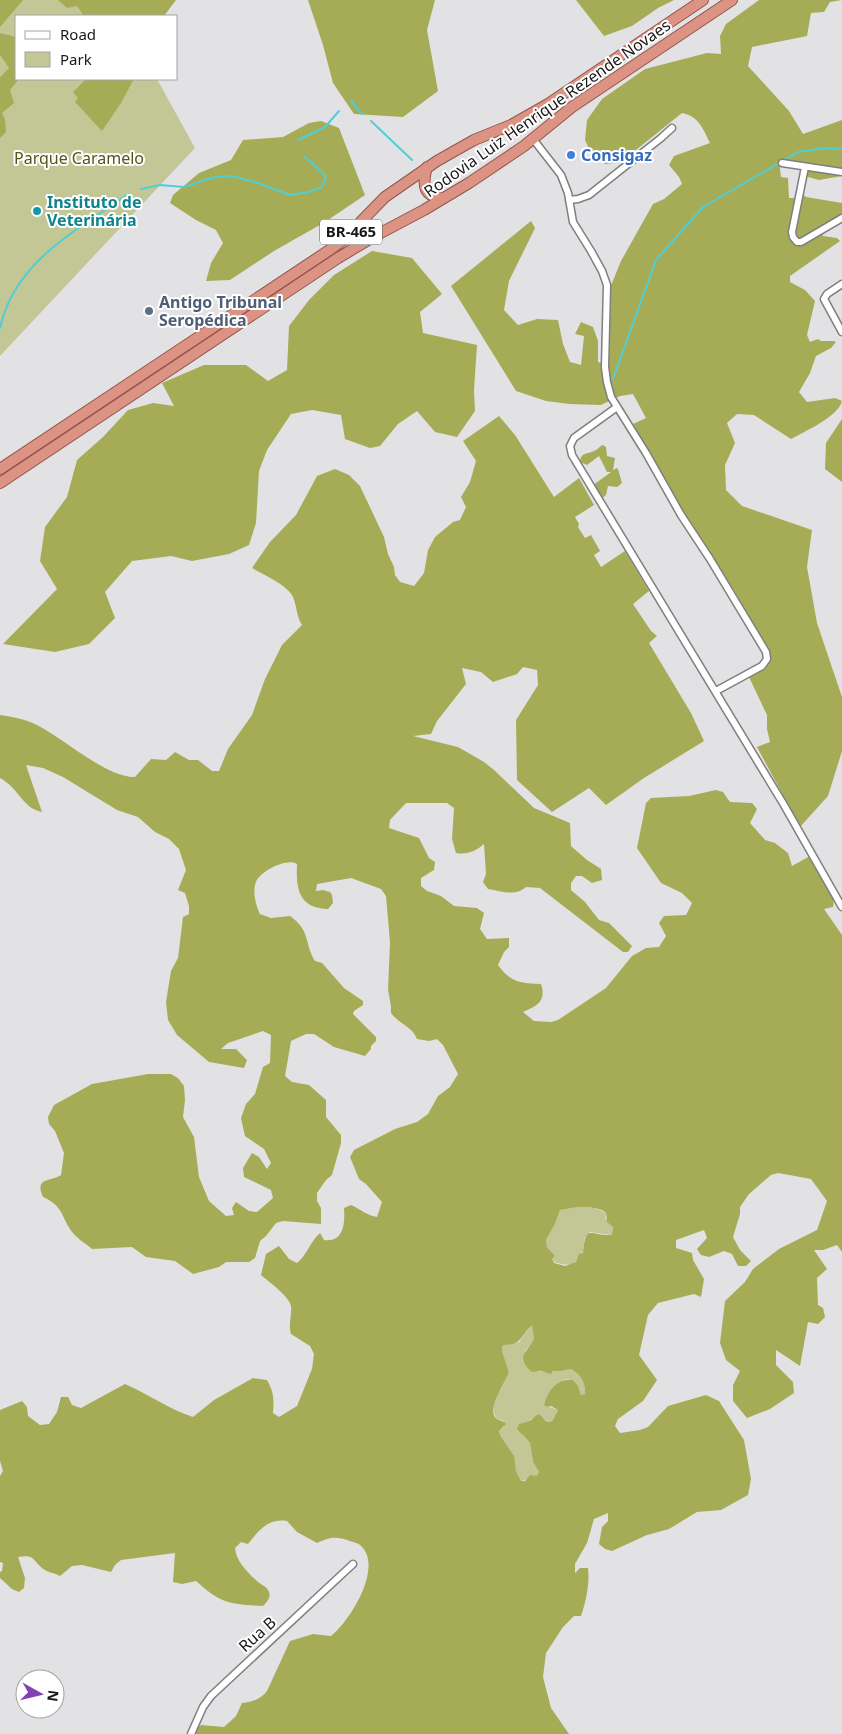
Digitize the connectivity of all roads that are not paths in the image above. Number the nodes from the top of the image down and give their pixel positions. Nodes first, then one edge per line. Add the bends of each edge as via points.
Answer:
1 (703, 0) edge
2 (732, 0) edge
3 (672, 128) dead end
4 (533, 139) junction
5 (782, 163) dead end
6 (427, 167) junction
7 (805, 167) junction
8 (842, 172) edge
9 (444, 198) junction
10 (569, 200) junction
11 (842, 218) edge
12 (842, 284) edge
13 (842, 332) edge
14 (617, 407) junction
15 (0, 469) edge
16 (0, 483) edge
17 (716, 691) junction
18 (842, 907) edge
19 (353, 1564) dead end
20 (192, 1734) edge

1 - 6 highway, Rodovia Luiz Henrique Rezende Novaes / BR-465 via 548,104
2 - 4 highway, Rodovia Luiz Henrique Rezende Novaes / BR-465 via 572,107
3 - 10 street via 589,195
4 - 9 highway, Rodovia Luiz Henrique Rezende Novaes / BR-465
4 - 10 street via 561,175
5 - 7 street
6 - 9 highway via 426,190 432,196
6 - 15 highway, Rodovia Luiz Henrique Rezende Novaes / BR-465 via 385,198 331,249
7 - 8 street
7 - 11 street via 792,232 794,240 802,242
9 - 16 highway, Rodovia Luiz Henrique Rezende Novaes / BR-465 via 338,258
10 - 14 street via 573,222 607,285 605,367
12 - 13 street via 825,296 826,304
14 - 17 street via 574,438 570,446 572,454
14 - 17 street via 766,652 767,659 762,666
17 - 18 street
19 - 20 street, Rua B via 211,1696 202,1707

